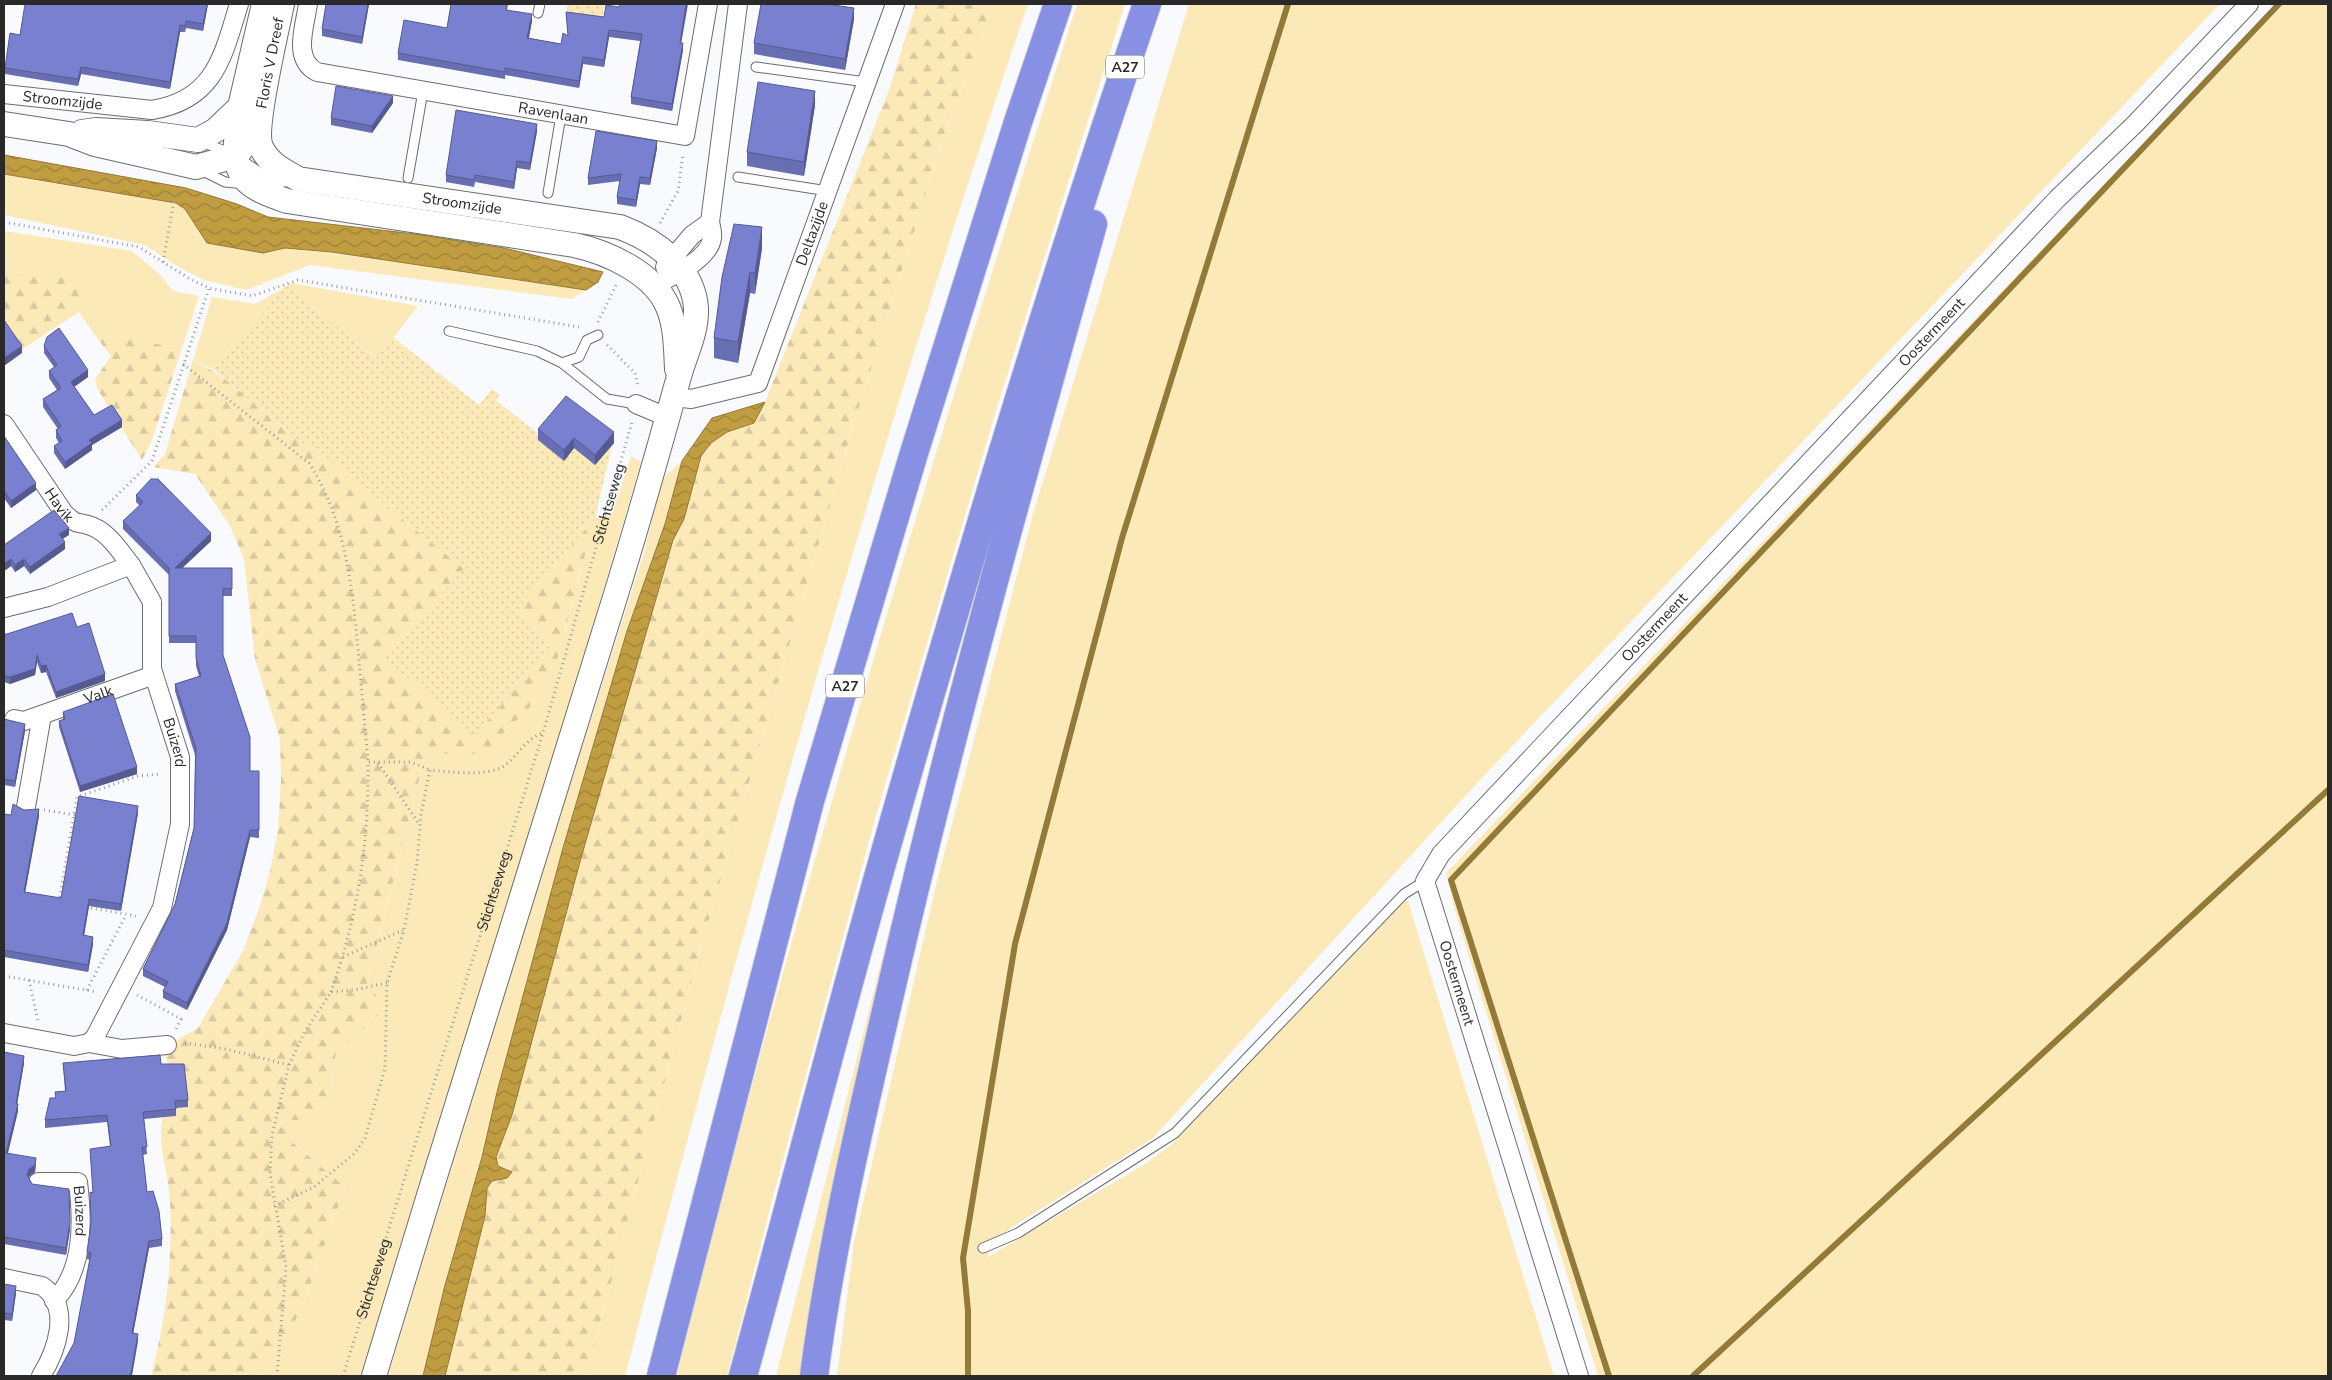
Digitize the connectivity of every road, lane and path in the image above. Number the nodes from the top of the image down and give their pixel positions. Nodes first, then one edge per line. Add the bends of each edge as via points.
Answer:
1 (238, 4) edge
2 (264, 4) edge
3 (282, 4) edge
4 (308, 4) edge
5 (708, 4) edge
6 (738, 4) edge
7 (895, 4) edge
8 (1058, 4) edge
9 (1147, 4) edge
10 (2249, 4) edge
11 (304, 60) joint
12 (756, 67) dead end
13 (866, 82) junction
14 (423, 91) junction
15 (4, 94) edge
16 (240, 107) junction
17 (561, 114) junction
18 (259, 123) junction
19 (4, 124) edge
20 (1104, 130) junction
21 (69, 134) junction
22 (685, 136) junction
23 (198, 140) junction
24 (236, 156) junction
25 (187, 172) junction
26 (738, 177) dead end
27 (298, 178) junction
28 (408, 178) dead end
29 (248, 184) junction
30 (828, 191) junction
31 (548, 193) dead end
32 (4, 222) edge
33 (648, 240) junction
34 (163, 262) junction
35 (676, 265) junction
36 (653, 286) junction
37 (210, 288) junction
38 (449, 331) dead end
39 (598, 334) junction
40 (562, 363) junction
41 (183, 364) junction
42 (674, 398) junction
43 (636, 404) junction
44 (4, 424) edge
45 (88, 525) junction
46 (131, 565) junction
47 (4, 608) edge
48 (154, 676) junction
49 (42, 715) junction
50 (14, 719) edge
51 (543, 733) junction
52 (368, 762) junction
53 (378, 762) junction
54 (430, 770) junction
55 (180, 774) junction
56 (26, 807) joint
57 (75, 815) junction
58 (420, 824) junction
59 (1425, 881) junction
60 (59, 902) edge
61 (78, 906) edge
62 (126, 915) junction
63 (154, 923) junction
64 (404, 930) junction
65 (342, 957) junction
66 (4, 976) edge
67 (29, 980) junction
68 (387, 983) junction
69 (87, 990) junction
70 (331, 992) junction
71 (117, 994) junction
72 (4, 1033) edge
73 (36, 1039) junction
74 (174, 1041) junction
75 (89, 1043) junction
76 (289, 1065) junction
77 (38, 1182) dead end
78 (274, 1206) junction
79 (983, 1248) dead end
80 (4, 1278) edge
81 (54, 1301) junction
82 (41, 1376) edge
83 (277, 1376) edge
84 (343, 1376) edge
85 (374, 1376) edge
86 (660, 1376) edge
87 (743, 1376) edge
88 (814, 1376) edge
89 (1579, 1376) edge

1 - 15 street, Stroomzijde via 224,54 212,75 197,92 171,107 152,110
2 - 16 street, Floris V Dreef
3 - 18 street, Floris V Dreef
4 - 11 street, Floris V Dreef via 302,46
5 - 22 street
6 - 35 street via 710,222 712,238 695,262
7 - 13 street, Deltazijde
8 - 86 highway, A27 via 914,453 810,801
9 - 20 highway, A27
10 - 59 street, Oostermeent via 2135,124 2057,199 1448,847
11 - 14 street, Ravenlaan via 318,72
12 - 13 lane
13 - 30 street, Deltazijde
14 - 17 street, Ravenlaan
14 - 28 lane
16 - 23 street, Floris V Dreef via 216,130
16 - 24 street, Floris V Dreef
17 - 22 street, Ravenlaan
17 - 31 lane
18 - 24 street, Floris V Dreef
18 - 27 street, Floris V Dreef via 260,145 269,159
19 - 21 street, Stroomzijde
20 - 87 highway, A27 via 999,460 882,864
20 - 88 highway, A27 via 1108,170 1013,508 925,846 844,1192
21 - 23 street, Stroomzijde via 96,130
21 - 25 street, Stroomzijde
22 - 33 path via 678,191
23 - 24 lane, Stroomzijde
24 - 25 street
24 - 27 lane, Stroomzijde via 276,183
24 - 29 street
25 - 29 lane, Stroomzijde
25 - 34 path via 171,220
26 - 30 lane
27 - 33 street, Stroomzijde via 620,227
29 - 36 street, Stroomzijde via 287,201 574,244 596,250 628,266
30 - 42 street, Deltazijde via 758,383 691,399
32 - 34 path via 139,248
33 - 35 street, Stroomzijde
34 - 37 path
35 - 36 street
35 - 42 street, Stichtseweg via 692,288 696,309 695,331
36 - 42 street, Stichtseweg via 668,307 675,331
37 - 39 path via 252,296 298,280 574,325
37 - 41 path
38 - 40 lane via 537,351
39 - 40 lane via 587,340 579,356
39 - 43 path, Stichtseweg via 635,373 638,384
40 - 43 lane via 607,399
41 - 45 path via 152,460
41 - 52 path via 309,463 321,482 347,557
42 - 43 street
42 - 85 street, Stichtseweg via 632,544
43 - 51 path, Stichtseweg via 625,453
44 - 45 street, Havik via 64,513 77,524
45 - 46 street, Havik via 111,539
46 - 47 street via 48,597
46 - 48 street, Buizerd via 152,602
48 - 49 street, Valk
48 - 55 street, Buizerd via 180,757
49 - 50 street, Valk via 24,721
49 - 56 street
51 - 54 path via 535,735 503,766 470,774
51 - 84 path, Stichtseweg
52 - 53 path
52 - 65 path via 368,813 362,872
53 - 54 path via 410,762
53 - 58 path
54 - 58 path
55 - 57 path via 138,776 77,797
55 - 63 street, Buizerd via 179,830 162,908
56 - 57 path
57 - 60 path
58 - 64 path via 417,863
59 - 79 lane via 1404,894 1176,1133 1018,1233
59 - 89 street, Oostermeent
61 - 62 path
62 - 63 path via 146,918
62 - 69 path
63 - 71 street, Buizerd
64 - 65 path
64 - 68 path
65 - 70 path
66 - 67 path
67 - 69 path
67 - 73 path via 37,1012
68 - 70 path
68 - 78 path via 385,1068 365,1138 355,1153 314,1187
69 - 71 path
70 - 76 path via 304,1033
71 - 74 path via 181,1019
71 - 75 street, Buizerd
72 - 73 street
73 - 75 street via 74,1046
74 - 75 street via 122,1049
74 - 76 path via 226,1049
76 - 78 path via 272,1135 270,1174
77 - 81 street, Buizerd via 78,1182 82,1222 73,1271 63,1292
78 - 83 path via 286,1267
80 - 81 street via 42,1286
81 - 82 street via 59,1328 51,1359

